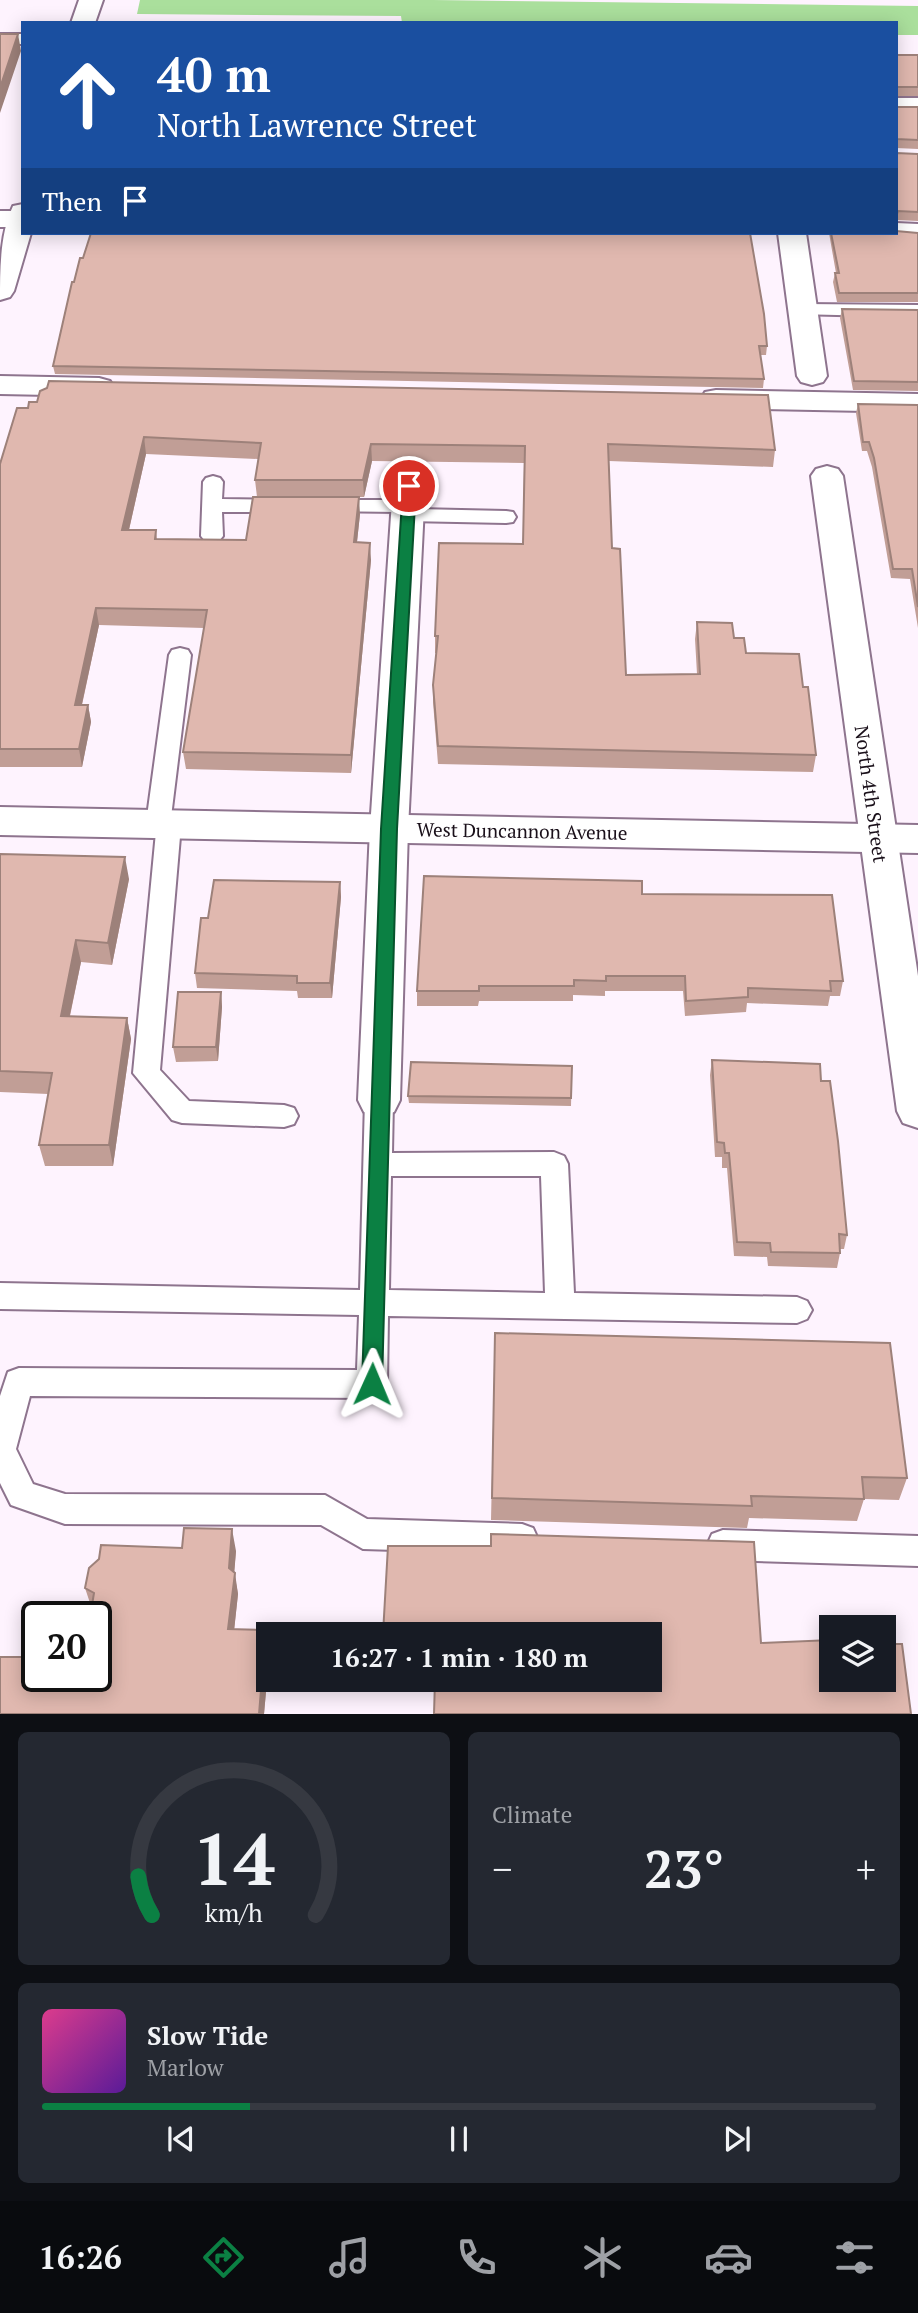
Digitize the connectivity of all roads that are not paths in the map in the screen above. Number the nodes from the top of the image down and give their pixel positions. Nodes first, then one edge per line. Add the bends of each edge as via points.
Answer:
1 (91, 0) edge
2 (84, 21) edge
3 (0, 39) edge
4 (21, 39) edge
5 (898, 106) edge
6 (918, 106) edge
7 (17, 217) edge
8 (898, 231) edge
9 (918, 232) edge
10 (792, 235) edge
11 (0, 290) edge
12 (803, 310) junction
13 (918, 312) edge
14 (812, 376) dead end
15 (0, 385) edge
16 (126, 388) edge
17 (694, 398) edge
18 (918, 402) edge
19 (827, 476) dead end
20 (213, 482) dead end
21 (408, 503) junction
22 (211, 505) junction
23 (506, 516) dead end
24 (212, 536) dead end
25 (180, 654) dead end
26 (0, 821) edge
27 (164, 825) junction
28 (389, 829) junction
29 (877, 838) junction
30 (918, 839) edge
31 (379, 1100) joint
32 (918, 1111) edge
33 (284, 1116) dead end
34 (378, 1165) junction
35 (0, 1296) edge
36 (374, 1302) junction
37 (560, 1306) junction
38 (797, 1310) dead end
39 (0, 1450) edge
40 (557, 1540) edge
41 (696, 1544) edge
42 (918, 1551) edge

1 - 2 street
3 - 4 lane
5 - 6 street
7 - 11 street
8 - 9 street
10 - 12 street
12 - 13 lane
12 - 14 street
15 - 16 street
17 - 18 street
19 - 29 street, North 4th Street
20 - 22 lane
21 - 22 lane
21 - 23 lane
21 - 28 street
22 - 24 lane
25 - 27 lane
26 - 27 street, West Duncannon Avenue
27 - 28 street, West Duncannon Avenue
27 - 33 lane via 146,1073 182,1112
28 - 29 street, West Duncannon Avenue
28 - 31 street
29 - 30 street, West Duncannon Avenue
29 - 32 street, North 4th Street
31 - 34 lane
34 - 36 lane
34 - 37 lane via 554,1164
35 - 36 lane
36 - 37 lane
36 - 39 lane via 372,1384 19,1382
37 - 38 lane
39 - 40 lane via 22,1495 65,1509 325,1510 363,1534
41 - 42 lane

